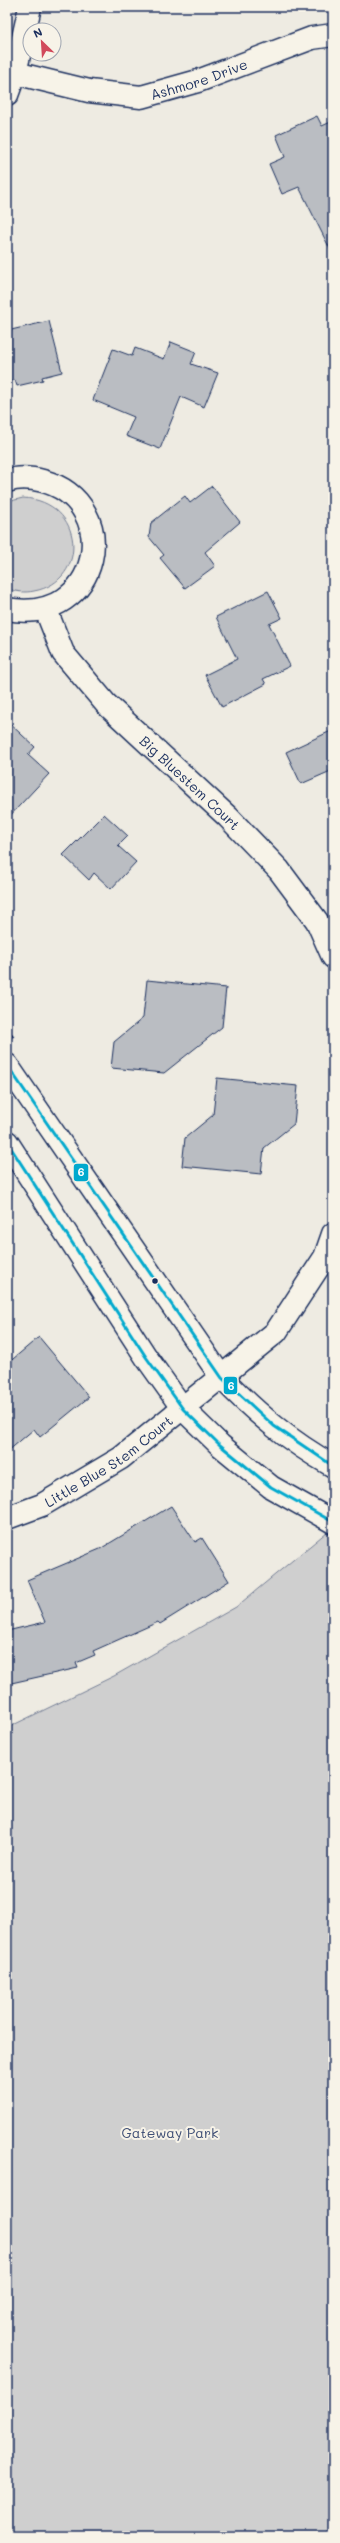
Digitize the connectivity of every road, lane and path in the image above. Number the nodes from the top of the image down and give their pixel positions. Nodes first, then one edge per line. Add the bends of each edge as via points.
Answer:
1 (30, 7) edge
2 (333, 35) edge
3 (15, 73) junction
4 (7, 95) edge
5 (7, 481) edge
6 (7, 609) edge
7 (46, 610) junction
8 (333, 957) edge
9 (7, 1065) edge
10 (7, 1142) edge
11 (333, 1234) edge
12 (222, 1378) junction
13 (183, 1409) junction
14 (333, 1466) edge
15 (7, 1518) edge
16 (333, 1522) edge

1 - 3 street
2 - 3 street, Ashmore Drive via 312,38 198,81 141,97 89,91
3 - 4 street
5 - 7 street via 32,478 55,484 74,498 87,516 93,538 91,561 82,582 66,599
6 - 7 street via 24,612
7 - 8 street, Big Bluestem Court via 63,653 106,704 228,817 279,870 317,921
9 - 12 street
10 - 13 street via 146,1357
11 - 12 street via 325,1257 276,1332
12 - 13 street, Little Blue Stem Court
12 - 14 street via 246,1403 297,1446
13 - 15 street, Little Blue Stem Court via 121,1458 42,1505
13 - 16 street via 220,1446 270,1487

